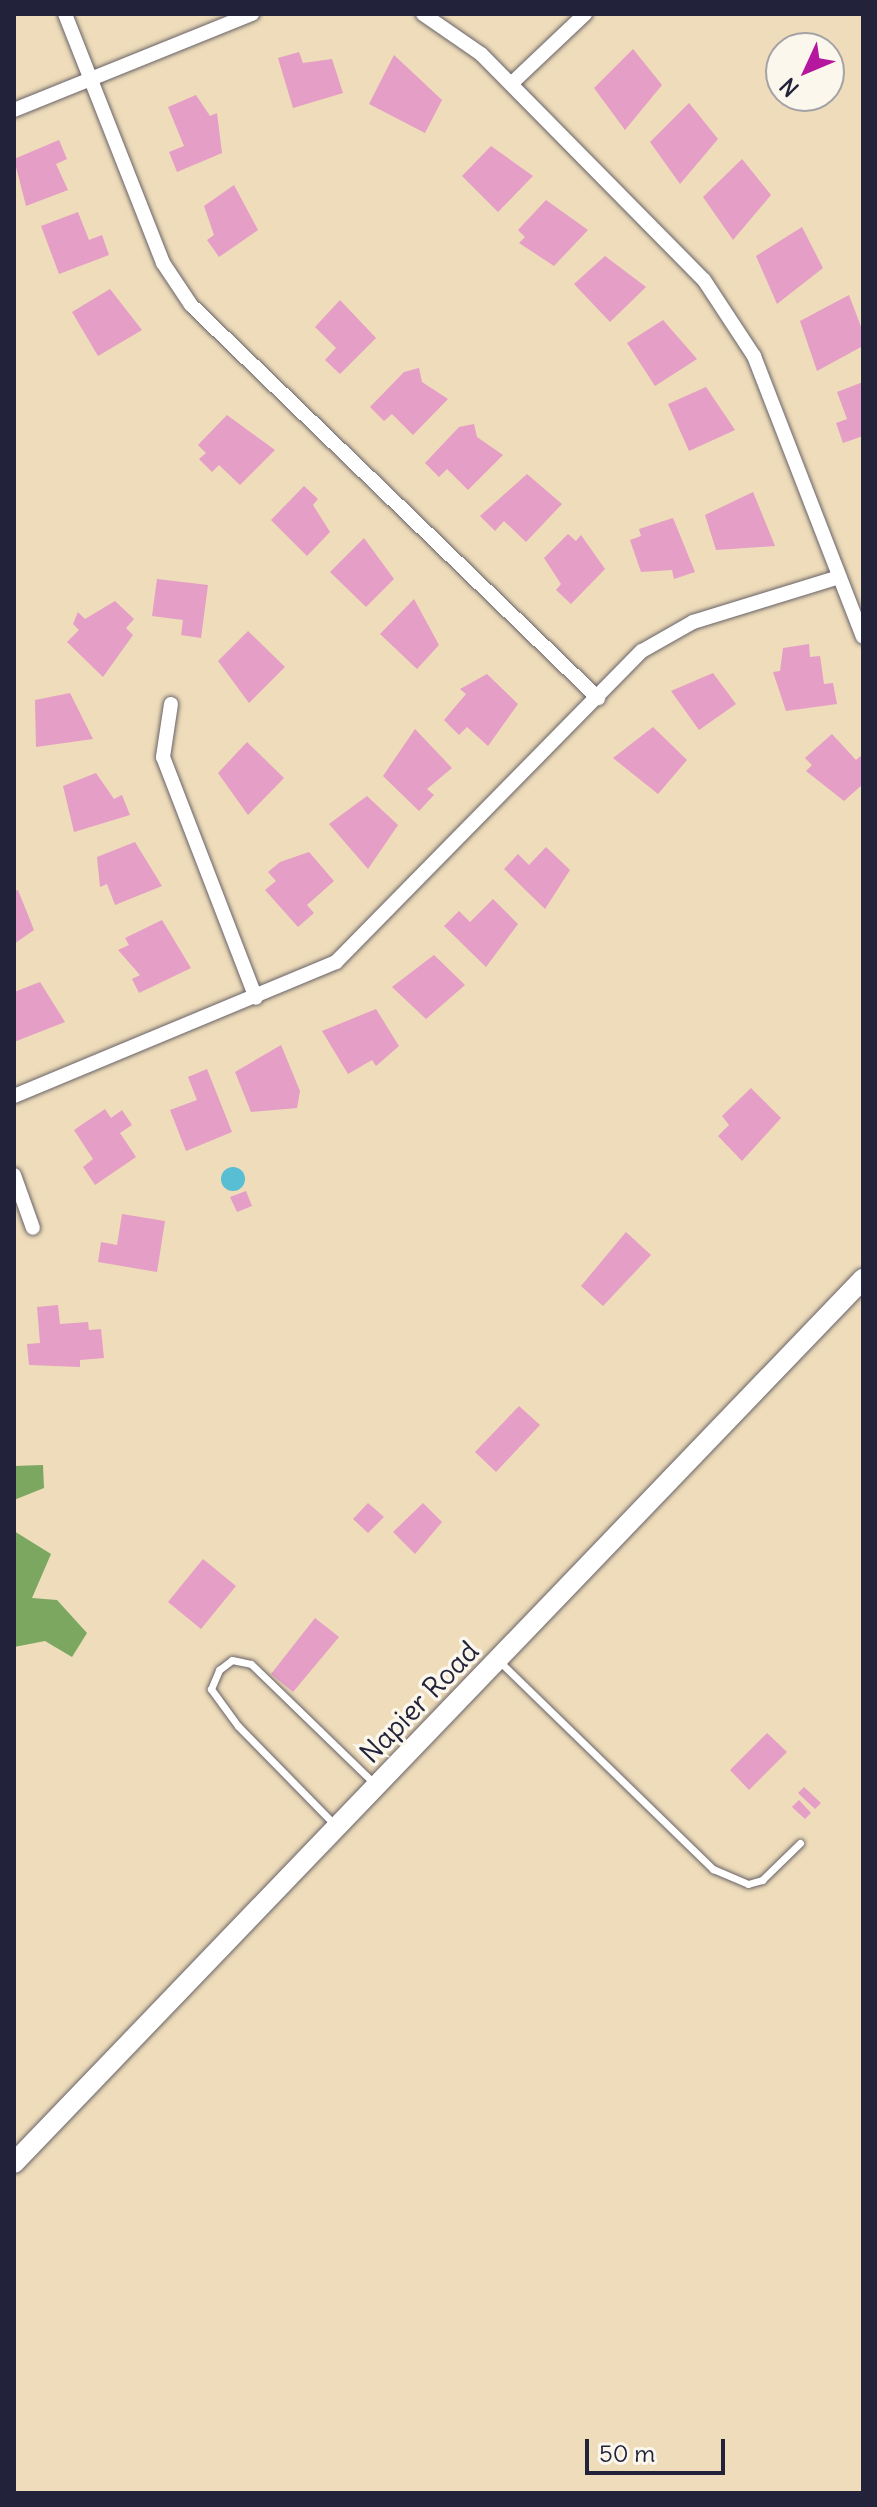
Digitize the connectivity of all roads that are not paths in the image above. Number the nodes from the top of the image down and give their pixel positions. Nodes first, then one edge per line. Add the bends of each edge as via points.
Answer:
1 (65, 14) edge
2 (252, 14) edge
3 (423, 14) edge
4 (585, 14) edge
5 (89, 79) junction
6 (511, 84) junction
7 (14, 110) edge
8 (839, 577) junction
9 (863, 637) edge
10 (598, 698) junction
11 (171, 704) dead end
12 (256, 998) junction
13 (14, 1096) edge
14 (14, 1175) edge
15 (33, 1228) dead end
16 (863, 1279) edge
17 (498, 1660) junction
18 (377, 1786) junction
19 (337, 1827) junction
20 (800, 1843) dead end
21 (14, 2163) edge

1 - 5 street
2 - 5 street
3 - 6 street
4 - 6 street
5 - 7 street
5 - 10 street via 163,263 191,305
6 - 8 street via 704,280 754,356
8 - 9 street
8 - 10 street via 669,633
10 - 12 street via 357,948 312,976
11 - 12 street via 163,757
12 - 13 street
14 - 15 street
16 - 17 street, Napier Road
17 - 18 street, Napier Road
17 - 20 lane via 713,1869 748,1884 762,1880
18 - 19 street, Napier Road
18 - 19 lane via 251,1664 232,1660 219,1670 211,1689 238,1726
19 - 21 street, Napier Road

